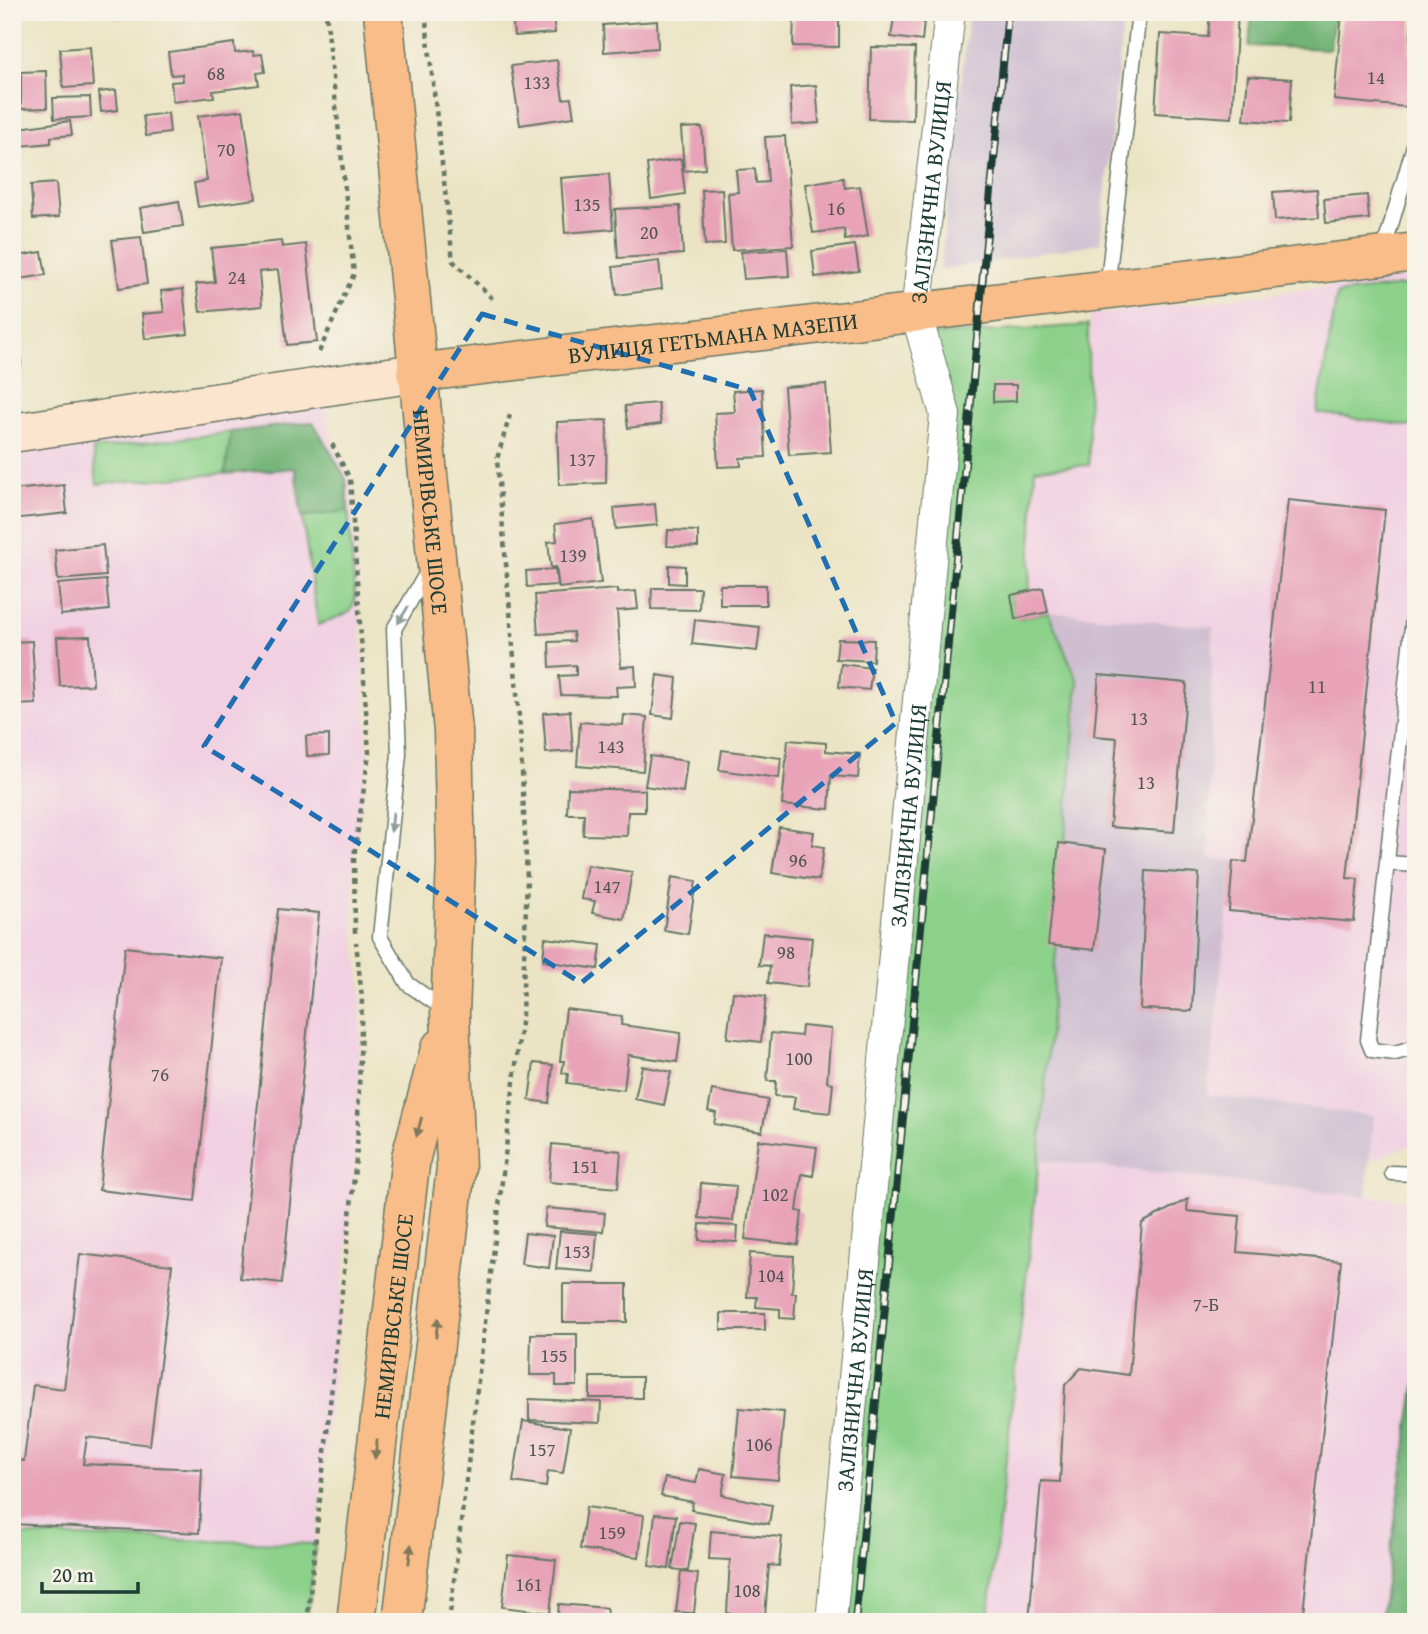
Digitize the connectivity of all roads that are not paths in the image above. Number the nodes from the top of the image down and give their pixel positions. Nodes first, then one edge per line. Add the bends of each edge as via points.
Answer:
1 (383, 12) edge
2 (950, 12) edge
3 (1138, 17) edge
4 (1416, 139) edge
5 (1398, 254) edge
6 (1107, 290) junction
7 (916, 313) junction
8 (416, 373) junction
9 (12, 433) edge
10 (437, 556) junction
11 (1416, 590) edge
12 (1412, 657) edge
13 (1411, 682) edge
14 (1387, 863) junction
15 (1416, 866) edge
16 (450, 1013) junction
17 (1416, 1047) edge
18 (1392, 1173) dead end
19 (1416, 1174) edge
20 (356, 1622) edge
21 (402, 1622) edge
22 (831, 1622) edge

1 - 8 main road, НЕМИРІВСЬКЕ ШОСЕ
2 - 7 street, ЗАЛІЗНИЧНА ВУЛИЦЯ
3 - 6 lane
4 - 5 lane
5 - 6 main road, ВУЛИЦЯ ГЕТЬМАНА МАЗЕПИ
6 - 7 main road, ВУЛИЦЯ ГЕТЬМАНА МАЗЕПИ
7 - 8 main road, ВУЛИЦЯ ГЕТЬМАНА МАЗЕПИ
7 - 22 street, ЗАЛІЗНИЧНА ВУЛИЦЯ via 945,414
8 - 9 street, ВУЛИЦЯ ГЕТЬМАНА МАЗЕПИ
8 - 10 main road, НЕМИРІВСЬКЕ ШОСЕ
10 - 16 main road, НЕМИРІВСЬКЕ ШОСЕ via 454,770
10 -> 16 lane via 394,629 400,754 380,937 408,984
11 - 12 lane
12 - 13 lane
13 - 14 lane
14 - 15 lane
14 - 17 lane via 1368,1040 1372,1049 1383,1054
16 -> 20 main road, НЕМИРІВСЬКЕ ШОСЕ via 411,1157
21 -> 16 main road, НЕМИРІВСЬКЕ ШОСЕ via 456,1168
18 - 19 lane

